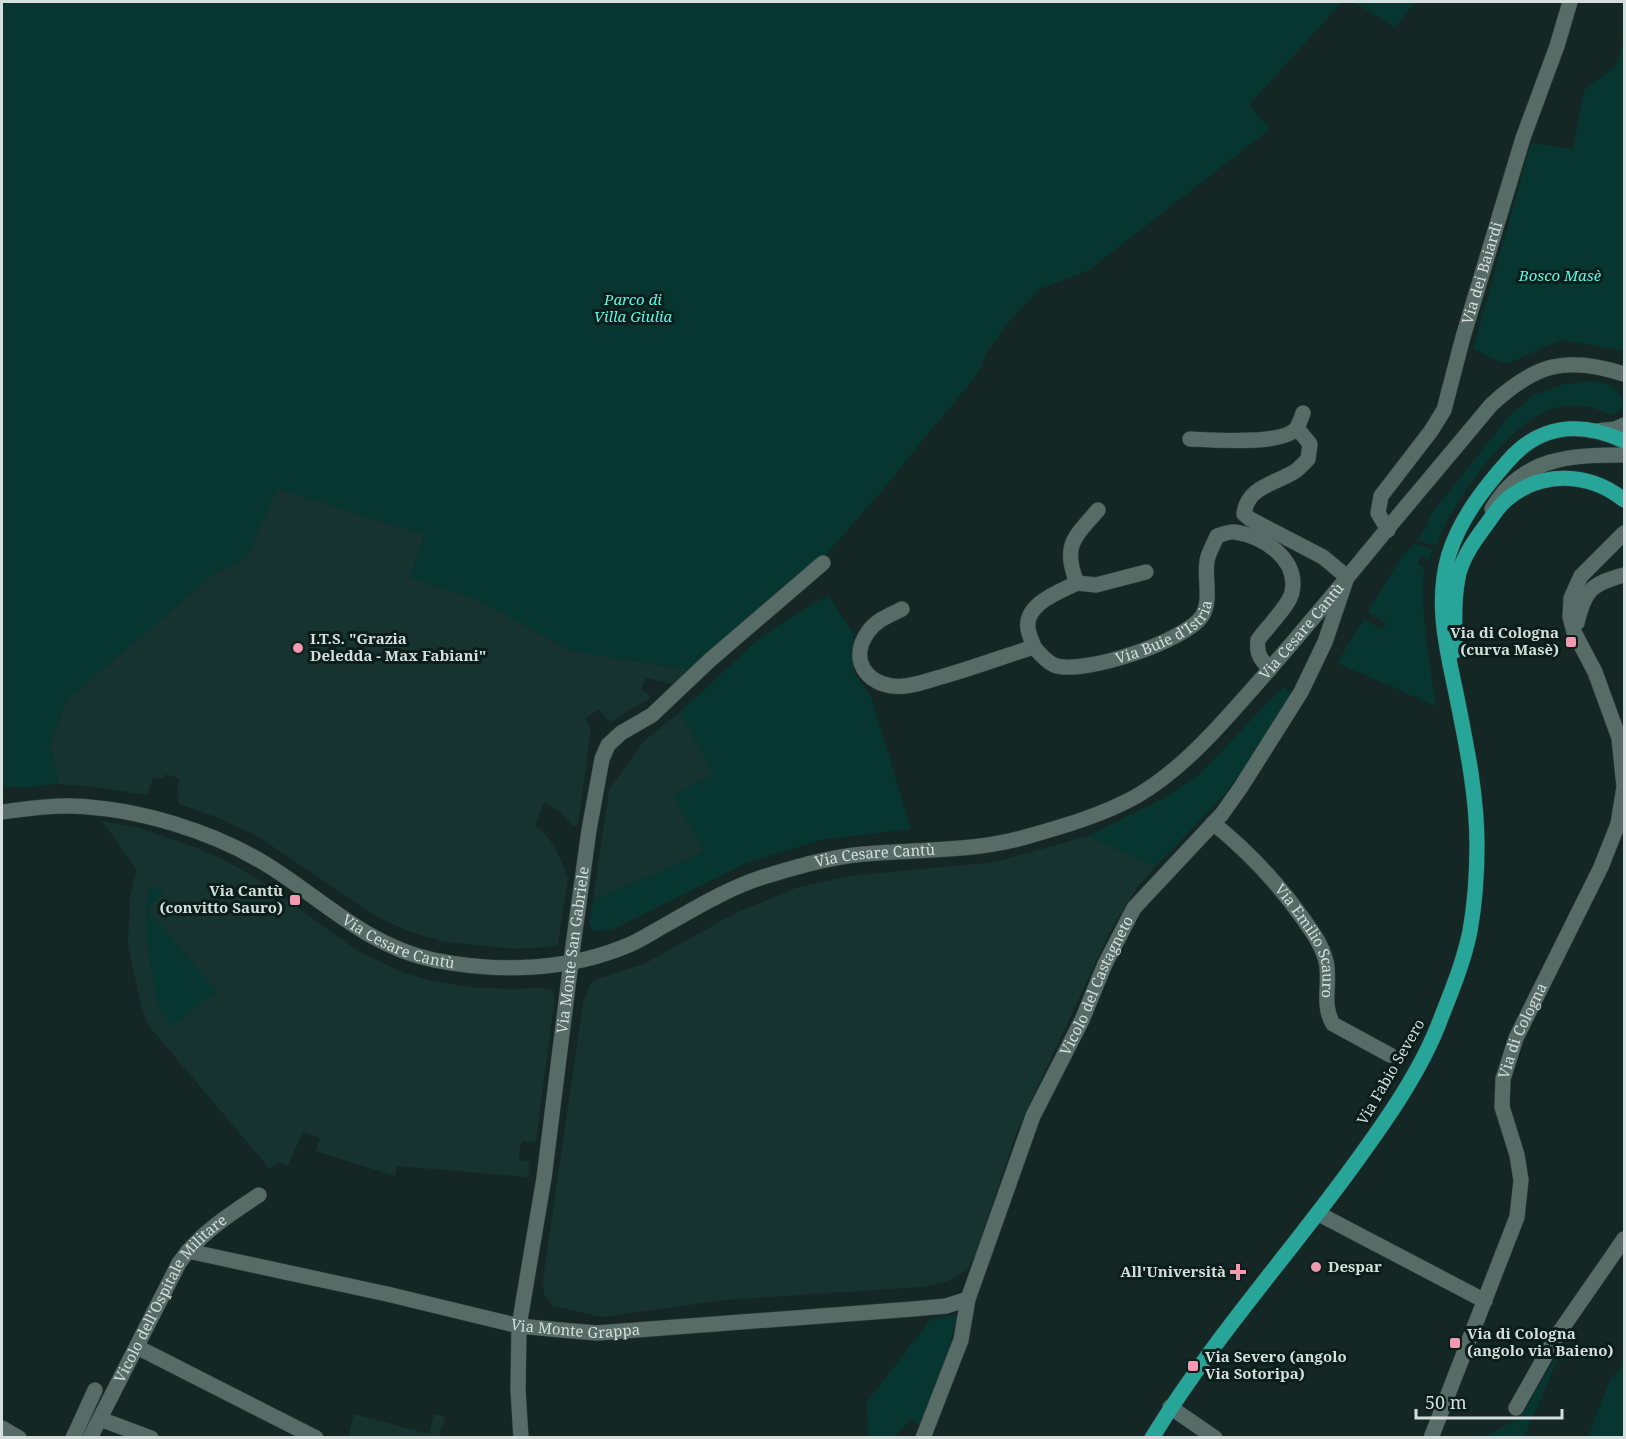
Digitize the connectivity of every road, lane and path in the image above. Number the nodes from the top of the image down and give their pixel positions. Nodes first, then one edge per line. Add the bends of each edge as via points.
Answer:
1 (1570, 2) edge
2 (1621, 375) edge
3 (1303, 413) dead end
4 (1624, 425) edge
5 (1297, 428) junction
6 (1596, 431) junction
7 (1190, 439) dead end
8 (1624, 441) edge
9 (1624, 455) edge
10 (1624, 500) edge
11 (1098, 510) dead end
12 (1388, 530) junction
13 (1624, 533) edge
14 (1471, 545) junction
15 (823, 563) dead end
16 (1146, 572) dead end
17 (1624, 575) edge
18 (1347, 577) junction
19 (1077, 583) junction
20 (902, 609) dead end
21 (1574, 632) junction
22 (1034, 647) junction
23 (1270, 669) junction
24 (1456, 693) junction
25 (2, 812) edge
26 (1213, 823) junction
27 (1621, 824) edge
28 (570, 963) junction
29 (1390, 1055) dead end
30 (259, 1195) dead end
31 (1318, 1214) junction
32 (1624, 1239) edge
33 (188, 1251) junction
34 (968, 1299) junction
35 (1485, 1301) junction
36 (519, 1326) junction
37 (137, 1347) junction
38 (95, 1390) dead end
39 (1170, 1407) junction
40 (1516, 1408) dead end
41 (100, 1419) junction
42 (2, 1428) edge
43 (19, 1437) edge
44 (73, 1437) edge
45 (90, 1437) edge
46 (151, 1437) edge
47 (316, 1437) edge
48 (521, 1437) edge
49 (923, 1437) edge
50 (1152, 1437) edge
51 (1215, 1437) edge
52 (1431, 1437) edge

1 - 12 street, Via dei Baiardi via 1523,138 1444,410 1381,496 1378,513
2 - 12 street, Via Cesare Cantù via 1599,366 1558,365 1532,373 1511,386
3 - 5 street
4 - 6 street
5 - 7 street via 1277,438
5 - 18 street via 1310,444 1308,459 1296,471 1252,493 1244,514 1323,557
6 - 8 main road, Via Fabio Severo
6 - 24 main road, Via Fabio Severo via 1555,429 1519,448 1467,514 1450,553 1442,588 1442,619
9 - 14 street, Via Fabio Severo via 1575,457 1526,472 1498,499
10 - 14 main road, Via Fabio Severo via 1601,484 1580,480 1553,478 1528,485 1505,501
11 - 19 street via 1071,546 1069,558
12 - 18 street, Via Cesare Cantù
13 - 21 street, Via di Cologna via 1581,576 1571,598
14 - 24 main road, Via Fabio Severo via 1460,572 1454,606
15 - 28 street, Via Monte San Gabriele via 652,715 608,745 598,770
16 - 19 street via 1096,585
17 - 21 street via 1587,592
18 - 23 street, Via Cesare Cantù
18 - 26 street, Vicolo del Castagneto via 1325,642 1301,692 1241,787
19 - 22 street via 1044,600 1030,615 1028,630
20 - 22 street via 869,630 859,657 865,673 891,687 916,684
21 - 27 street, Via di Cologna via 1594,672 1618,738 1624,787
22 - 23 street, Via Buie d'Istria via 1054,665 1076,666 1119,659 1188,630 1206,604 1207,561 1217,536 1233,531 1282,554 1291,572 1292,594 1258,640 1260,659
23 - 28 street, Via Cesare Cantù via 1179,766 1135,797 1078,821 1022,838 980,845 813,862 711,898 633,944
24 - 31 main road, Via Fabio Severo via 1477,844 1470,933 1440,1023 1416,1069 1389,1116
25 - 28 street, Via Cesare Cantù via 72,806 146,816 231,845 269,866 375,939 404,953 495,967
26 - 29 street, Via Emilio Scauro via 1264,868 1322,947 1326,1003 1333,1024
26 - 34 street, Vicolo del Castagneto via 1134,908 1126,922 1033,1116
27 - 35 street, Via di Cologna via 1516,1038 1503,1079 1502,1107 1517,1155 1521,1198
28 - 36 street, Via Monte San Gabriele via 544,1178
30 - 33 street, Vicolo dell'Ospitale Militare via 207,1232
31 - 35 street
31 - 39 main road, Via Fabio Severo
32 - 40 street via 1556,1337
33 - 36 street, Via Monte Grappa
33 - 37 street, Vicolo dell'Ospitale Militare
34 - 36 street, Via Monte Grappa via 946,1306 597,1333
34 - 49 street, Vicolo del Castagneto via 961,1340
35 - 52 street, Via di Cologna
36 - 48 street, Via Monte San Gabriele
37 - 41 street, Vicolo dell'Ospitale Militare
37 - 47 street
38 - 44 street
39 - 50 main road, Via Fabio Severo
39 - 51 street
41 - 45 street, Vicolo dell'Ospitale Militare
41 - 46 street
42 - 43 street

